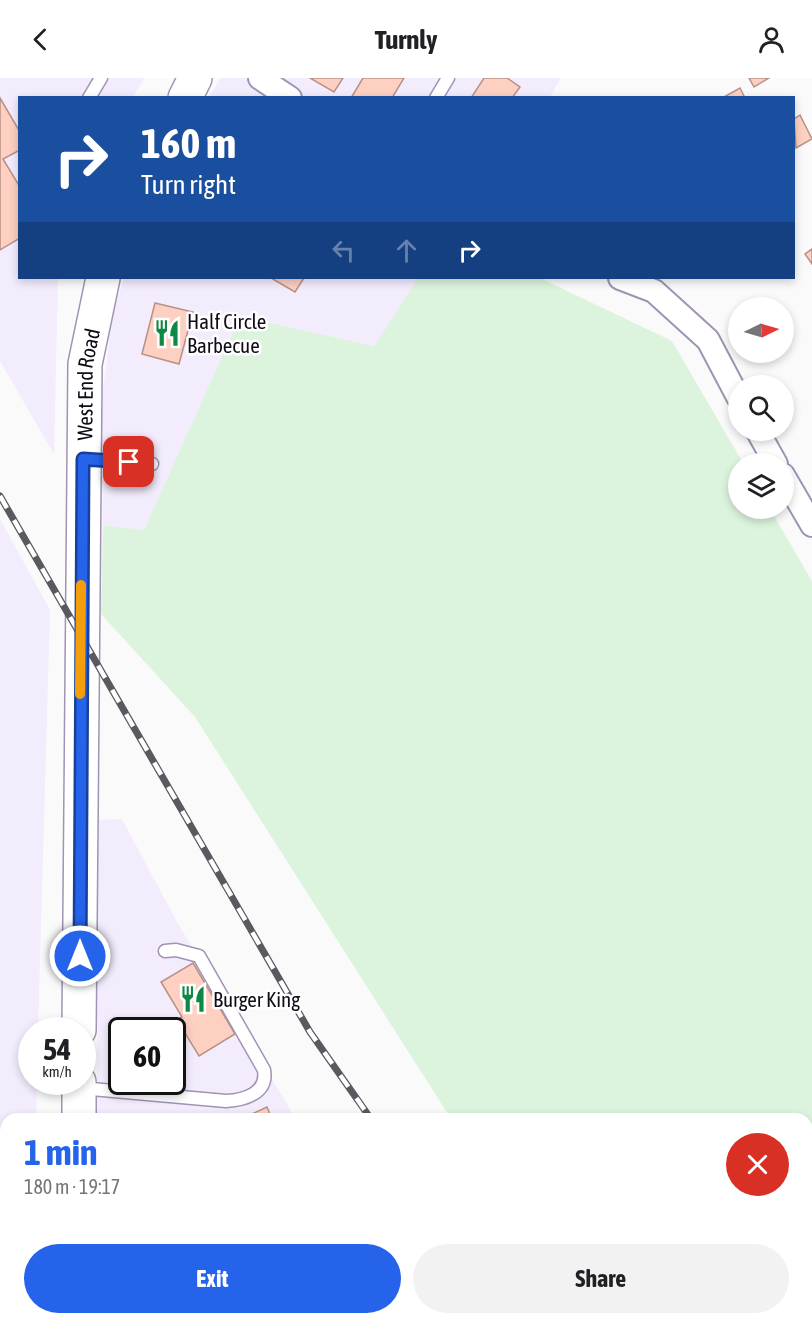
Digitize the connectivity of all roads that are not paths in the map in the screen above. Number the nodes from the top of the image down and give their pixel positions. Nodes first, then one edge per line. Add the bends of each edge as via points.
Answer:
1 (101, 78) edge
2 (195, 78) edge
3 (260, 78) edge
4 (448, 78) edge
5 (90, 96) edge
6 (185, 96) edge
7 (287, 96) edge
8 (437, 96) edge
9 (103, 279) edge
10 (623, 279) edge
11 (728, 377) edge
12 (83, 459) junction
13 (152, 464) dead end
14 (794, 494) edge
15 (812, 525) edge
16 (165, 951) dead end
17 (79, 1017) edge
18 (79, 1096) edge

1 - 5 lane
2 - 6 main road
3 - 7 street
4 - 8 lane
9 - 12 main road, West End Road via 85,364
10 - 11 street via 654,291 708,340
12 - 13 lane
12 - 17 main road, West End Road
14 - 15 street
16 - 18 lane via 199,957 260,1061 265,1078 261,1088 240,1100

